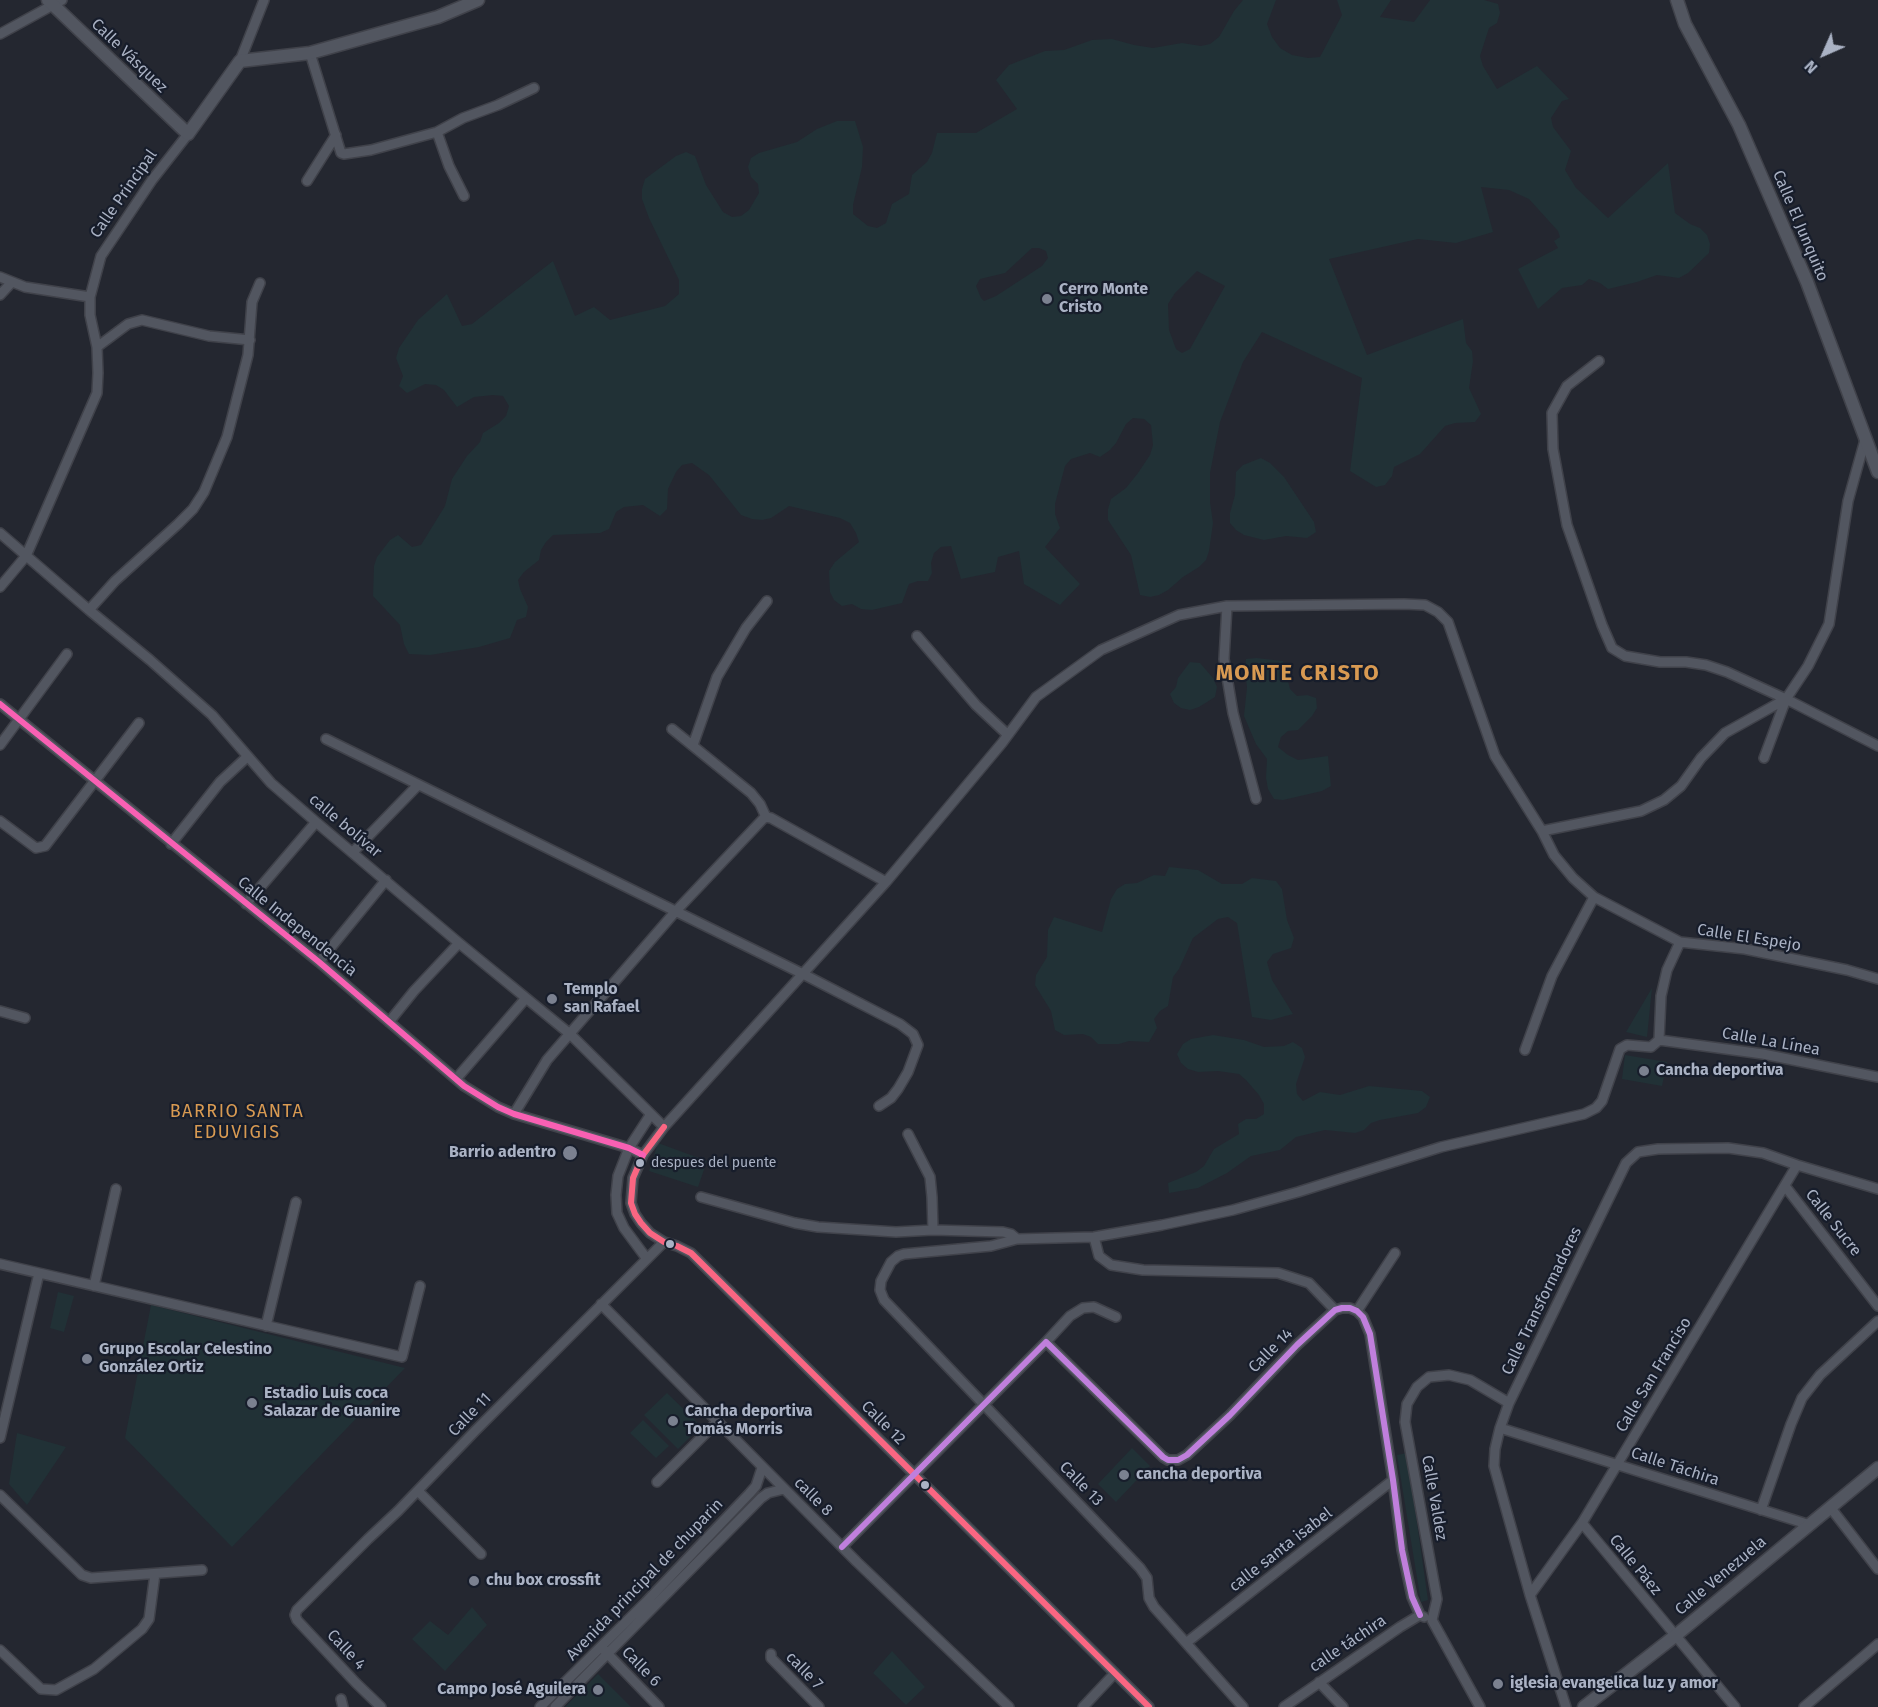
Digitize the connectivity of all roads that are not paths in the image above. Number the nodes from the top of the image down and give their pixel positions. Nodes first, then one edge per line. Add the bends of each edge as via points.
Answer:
1 (264, 0) edge
2 (478, 0) edge
3 (1677, 0) edge
4 (54, 2) edge
5 (0, 34) edge
6 (310, 53) junction
7 (240, 61) junction
8 (534, 88) dead end
9 (437, 132) junction
10 (188, 134) junction
11 (336, 135) junction
12 (307, 181) dead end
13 (464, 196) dead end
14 (0, 277) edge
15 (12, 282) junction
16 (260, 283) dead end
17 (0, 295) edge
18 (90, 297) junction
19 (250, 340) junction
20 (97, 347) junction
21 (1599, 361) dead end
22 (1865, 440) junction
23 (1878, 472) edge
24 (0, 533) edge
25 (26, 556) junction
26 (1, 584) edge
27 (766, 601) dead end
28 (1227, 606) junction
29 (89, 610) junction
30 (917, 636) dead end
31 (67, 654) dead end
32 (1786, 699) junction
33 (0, 704) edge
34 (20, 719) junction
35 (139, 723) dead end
36 (672, 729) dead end
37 (1008, 735) junction
38 (326, 740) dead end
39 (0, 745) edge
40 (693, 745) junction
41 (1878, 746) edge
42 (247, 757) junction
43 (1764, 758) dead end
44 (93, 781) junction
45 (417, 785) junction
46 (1256, 799) dead end
47 (766, 817) junction
48 (0, 821) edge
49 (316, 822) junction
50 (1542, 831) junction
51 (171, 844) junction
52 (353, 852) junction
53 (386, 880) junction
54 (886, 882) junction
55 (1594, 897) junction
56 (246, 904) junction
57 (675, 912) junction
58 (1680, 942) junction
59 (459, 943) junction
60 (319, 962) junction
61 (804, 974) junction
62 (1878, 979) edge
63 (526, 998) junction
64 (0, 1011) edge
65 (25, 1018) dead end
66 (389, 1022) junction
67 (570, 1034) junction
68 (1659, 1040) junction
69 (1525, 1050) dead end
70 (1878, 1077) edge
71 (456, 1079) junction
72 (879, 1106) dead end
73 (514, 1114) junction
74 (651, 1114) junction
75 (664, 1127) junction
76 (908, 1134) dead end
77 (629, 1148) junction
78 (643, 1155) junction
79 (1797, 1166) junction
80 (1785, 1186) junction
81 (116, 1189) dead end
82 (1878, 1189) edge
83 (701, 1197) dead end
84 (296, 1202) dead end
85 (933, 1230) junction
86 (1095, 1237) junction
87 (1017, 1239) junction
88 (664, 1242) junction
89 (1395, 1253) dead end
90 (647, 1258) junction
91 (0, 1264) edge
92 (39, 1273) junction
93 (94, 1286) junction
94 (420, 1286) dead end
95 (601, 1304) junction
96 (1878, 1306) edge
97 (1335, 1310) junction
98 (1357, 1311) junction
99 (1116, 1317) dead end
100 (1878, 1321) edge
101 (266, 1326) junction
102 (1046, 1342) junction
103 (1509, 1403) junction
104 (984, 1405) junction
105 (717, 1422) junction
106 (1500, 1428) junction
107 (0, 1438) edge
108 (1618, 1464) junction
109 (762, 1468) junction
110 (1878, 1468) edge
111 (914, 1475) junction
112 (1394, 1480) junction
113 (657, 1482) dead end
114 (784, 1489) junction
115 (418, 1491) junction
116 (0, 1495) edge
117 (1830, 1507) junction
118 (1761, 1510) junction
119 (1582, 1523) junction
120 (1808, 1524) junction
121 (842, 1547) junction
122 (481, 1554) dead end
123 (1878, 1569) edge
124 (202, 1570) dead end
125 (155, 1574) junction
126 (1530, 1595) junction
127 (297, 1610) joint
128 (1420, 1615) junction
129 (1432, 1620) junction
130 (1675, 1636) junction
131 (1186, 1643) junction
132 (1878, 1644) edge
133 (0, 1650) edge
134 (604, 1651) junction
135 (771, 1654) dead end
136 (1115, 1673) junction
137 (1319, 1682) junction
138 (381, 1707) edge
139 (540, 1707) edge
140 (555, 1707) edge
141 (658, 1707) edge
142 (819, 1707) edge
143 (1009, 1707) edge
144 (1083, 1707) edge
145 (1149, 1707) edge
146 (1244, 1707) edge
147 (1284, 1707) edge
148 (1343, 1707) edge
149 (1480, 1707) edge
150 (1566, 1707) edge
151 (1584, 1707) edge
152 (1736, 1707) edge
153 (1804, 1707) edge

1 - 7 street, Calle Principal
2 - 6 street via 438,17
3 - 22 street, Calle El Junquito via 1685,24 1739,125 1807,282
4 - 5 street
4 - 10 street, Calle Vásquez
6 - 7 street
6 - 11 street
7 - 10 street, Calle Principal
8 - 9 street
9 - 11 street via 345,154 341,153
9 - 13 street
10 - 18 street, Calle Principal via 101,256
11 - 12 street
14 - 15 street
15 - 17 street
15 - 18 street
16 - 19 street via 252,302
18 - 20 street, Calle Principal
19 - 20 street via 209,336 142,321 128,324
19 - 29 street via 227,437 204,492 178,525 115,581
20 - 25 street, Calle Principal via 97,393
21 - 32 street via 1567,386 1552,413 1552,449 1567,525 1609,643 1625,656 1706,665
22 - 23 street, Calle El Junquito
22 - 32 street via 1848,501 1829,624
24 - 25 street, calle bolívar
25 - 26 street, Calle Principal
25 - 29 street, calle bolívar
27 - 40 street via 717,677
28 - 37 street, Calle 12 via 1179,615 1101,650 1036,697
28 - 46 street via 1224,659 1233,713
28 - 50 street, Calle 12 via 1404,604 1425,605 1438,612 1448,622 1495,756
29 - 42 street, calle bolívar via 212,715
30 - 37 street via 976,705
31 - 34 street
32 - 41 street
32 - 43 street
32 - 50 street via 1725,733 1681,786 1664,800 1641,811
33 - 34 street, Calle Independencia
34 - 39 street
34 - 44 street, Calle Independencia
35 - 44 street
36 - 40 street
37 - 54 street, Calle 12
38 - 45 street
40 - 47 street via 751,793
42 - 49 street, calle bolívar
42 - 51 street via 220,782
44 - 48 street via 45,846 36,848
44 - 51 street, Calle Independencia
45 - 52 street
45 - 57 street
47 - 54 street
47 - 57 street
49 - 52 street, calle bolívar
49 - 56 street
50 - 55 street, Calle 12 via 1554,855
51 - 56 street, Calle Independencia
52 - 53 street, calle bolívar
53 - 59 street, calle bolívar
53 - 60 street
54 - 61 street, Calle 12
55 - 58 street, Calle 12
55 - 69 street via 1552,976
56 - 60 street, Calle Independencia
57 - 61 street
57 - 67 street
58 - 62 street, Calle El Espejo via 1745,949
58 - 68 street, Calle El Espejo via 1666,970
59 - 63 street, calle bolívar
59 - 66 street
60 - 66 street, Calle Independencia
61 - 72 street via 900,1024 917,1040 908,1072 891,1098
61 - 75 street, Calle 12
63 - 67 street, calle bolívar
63 - 71 street
64 - 65 street
66 - 71 street, Calle Independencia
67 - 73 street via 547,1060
67 - 74 street, calle bolívar
68 - 70 street, Calle La Línea via 1763,1054
68 - 86 street, Calle La Línea via 1651,1047 1627,1045 1620,1049 1602,1101 1584,1114 1441,1147 1233,1210
71 - 73 street, Calle Independencia
73 - 77 street, Calle Independencia
74 - 75 street, calle bolívar
74 - 77 street
75 - 78 street, Calle 12
76 - 85 street via 930,1178
77 - 78 street, Calle Independencia
77 - 90 street via 618,1176 617,1213 633,1243
78 - 88 street, Calle 12 via 633,1178 631,1203 641,1223
79 - 80 street, Calle San Franciso
79 - 82 street, Calle Transformadores
79 - 103 street, Calle Transformadores via 1763,1153 1728,1148 1638,1152 1626,1162
80 - 96 street, Calle Sucre
80 - 108 street, Calle San Franciso
81 - 93 street
83 - 85 street via 818,1227
84 - 101 street
85 - 87 street via 1007,1232
86 - 87 street
86 - 97 street via 1099,1256 1111,1265 1278,1274 1309,1283
87 - 104 street, Calle 13 via 991,1246 904,1254 891,1262 881,1281 884,1300
88 - 90 street, Calle 11
88 - 111 street, Calle 12 via 691,1253
89 - 98 street
90 - 95 street, Calle 11
91 - 92 street
92 - 93 street
92 - 107 street
93 - 101 street
94 - 101 street via 402,1358
95 - 105 street, calle 8
95 - 115 street, Calle 11
97 - 98 street
97 - 102 street, Calle 14 via 1230,1415 1178,1460 1163,1456
98 - 112 street via 1370,1334
99 - 102 street via 1094,1307 1083,1308
100 - 118 street via 1820,1375 1802,1398
102 - 104 street
103 - 106 street, Calle Transformadores
103 - 129 street, Calle Valdez via 1470,1380 1449,1375 1429,1377 1407,1404 1405,1422 1437,1599
104 - 111 street
104 - 131 street, Calle 13 via 1140,1568 1147,1578 1154,1607
105 - 109 street, calle 8
105 - 113 street
106 - 108 street, Calle Táchira
106 - 126 street, Calle Transformadores via 1494,1466
108 - 118 street, Calle Táchira
108 - 119 street, Calle San Franciso
109 - 114 street, calle 8
109 - 134 street, Avenida principal de chuparin via 756,1486
110 - 117 street, Calle Venezuela
111 - 121 street
111 - 136 street, Calle 12
112 - 128 street via 1404,1561
112 - 131 street, calle santa isabel
114 - 121 street, calle 8
114 - 134 street, Avenida principal de chuparin via 761,1498
115 - 122 street
115 - 127 street, Calle 11
116 - 125 street via 82,1575 91,1578
117 - 120 street, Calle Venezuela
117 - 123 street
118 - 120 street, Calle Táchira
119 - 126 street, Calle San Franciso
119 - 130 street, Calle Páez
120 - 130 street, Calle Venezuela
121 - 143 street, calle 8
124 - 125 street
125 - 133 street via 149,1619 142,1629 94,1669 56,1690 41,1689
126 - 150 street, Calle Transformadores
127 - 138 street, Calle 4 via 297,1620
128 - 129 street
128 - 137 street, calle táchira
129 - 149 street
130 - 151 street, Calle Venezuela
130 - 152 street, Calle Páez
131 - 146 street, Calle 13
132 - 153 street
134 - 139 street, Avenida principal de chuparin
134 - 140 street, Avenida principal de chuparin
134 - 141 street, Calle 6
135 - 142 street, calle 7
136 - 144 street
136 - 145 street, Calle 12
137 - 147 street, calle táchira
137 - 148 street

